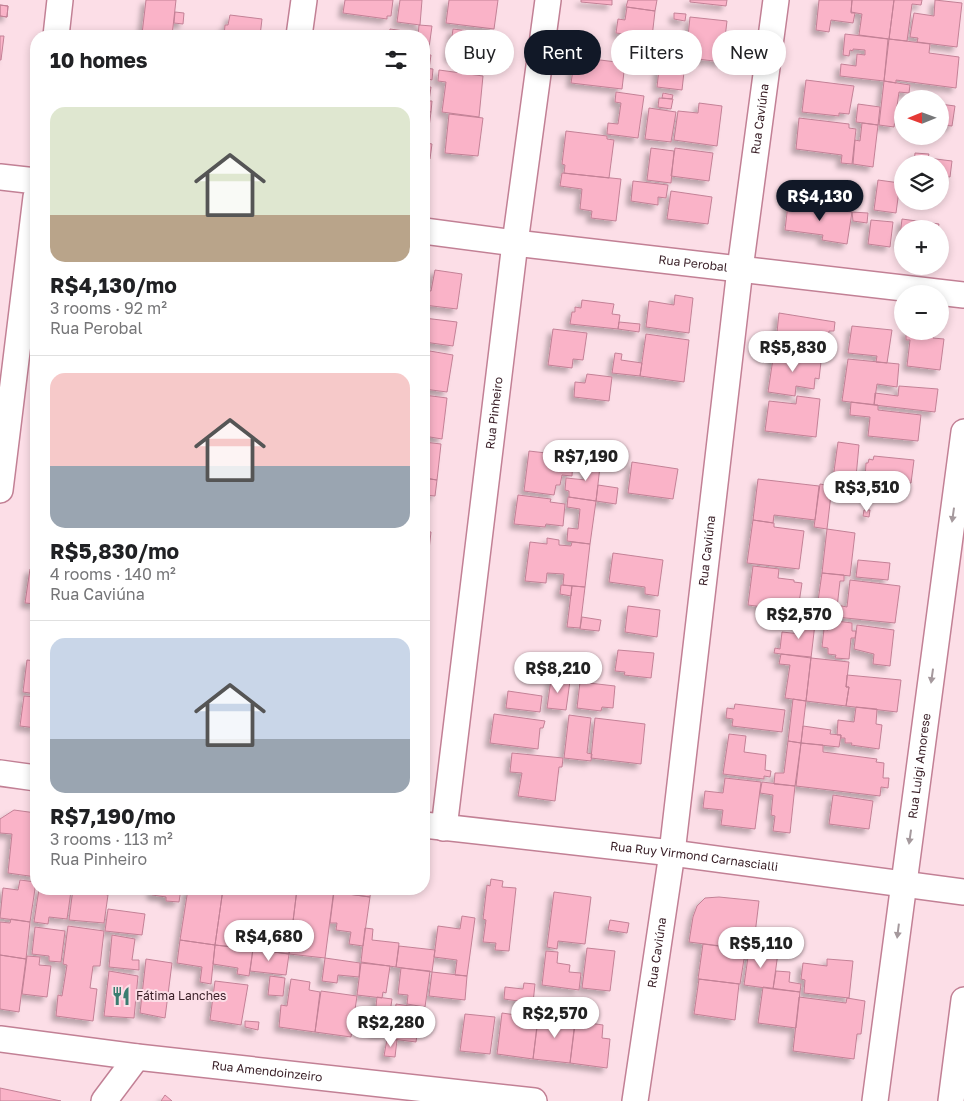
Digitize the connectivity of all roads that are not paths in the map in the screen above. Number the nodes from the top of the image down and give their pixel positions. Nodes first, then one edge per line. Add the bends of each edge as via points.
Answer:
1 (60, 0) edge
2 (304, 0) edge
3 (548, 0) edge
4 (776, 0) edge
5 (57, 30) edge
6 (300, 30) edge
7 (0, 177) edge
8 (30, 180) edge
9 (430, 232) edge
10 (515, 243) junction
11 (30, 246) edge
12 (740, 269) junction
13 (964, 295) edge
14 (964, 432) edge
15 (0, 490) edge
16 (0, 774) edge
17 (30, 777) edge
18 (434, 826) edge
19 (672, 853) junction
20 (904, 883) junction
21 (964, 892) edge
22 (964, 1000) edge
23 (0, 1040) edge
24 (137, 1056) junction
25 (386, 1093) edge
26 (104, 1101) edge
27 (534, 1101) edge
28 (635, 1101) edge
29 (875, 1101) edge
30 (951, 1101) edge

1 - 5 street
2 - 6 street
3 - 10 street, Rua Pinheiro
4 - 12 street, Rua Caviúna
7 - 8 street
9 - 10 street, Rua Perobal
10 - 12 street, Rua Perobal
10 - 18 street, Rua Pinheiro
11 - 15 street
12 - 13 street, Rua Perobal
12 - 19 street, Rua Caviúna
14 -> 20 street, Rua Luigi Amorese
16 - 17 street
18 - 19 street, Rua Ruy Virmond Carnascialli
19 - 20 street, Rua Ruy Virmond Carnascialli
19 - 28 street, Rua Caviúna
20 - 21 street, Rua Ruy Virmond Carnascialli
20 -> 29 street, Rua Luigi Amorese
22 - 30 street
23 - 24 street, Rua Amendoinzeiro
24 - 25 street, Rua Amendoinzeiro
24 - 26 street
25 - 27 street, Rua Amendoinzeiro

